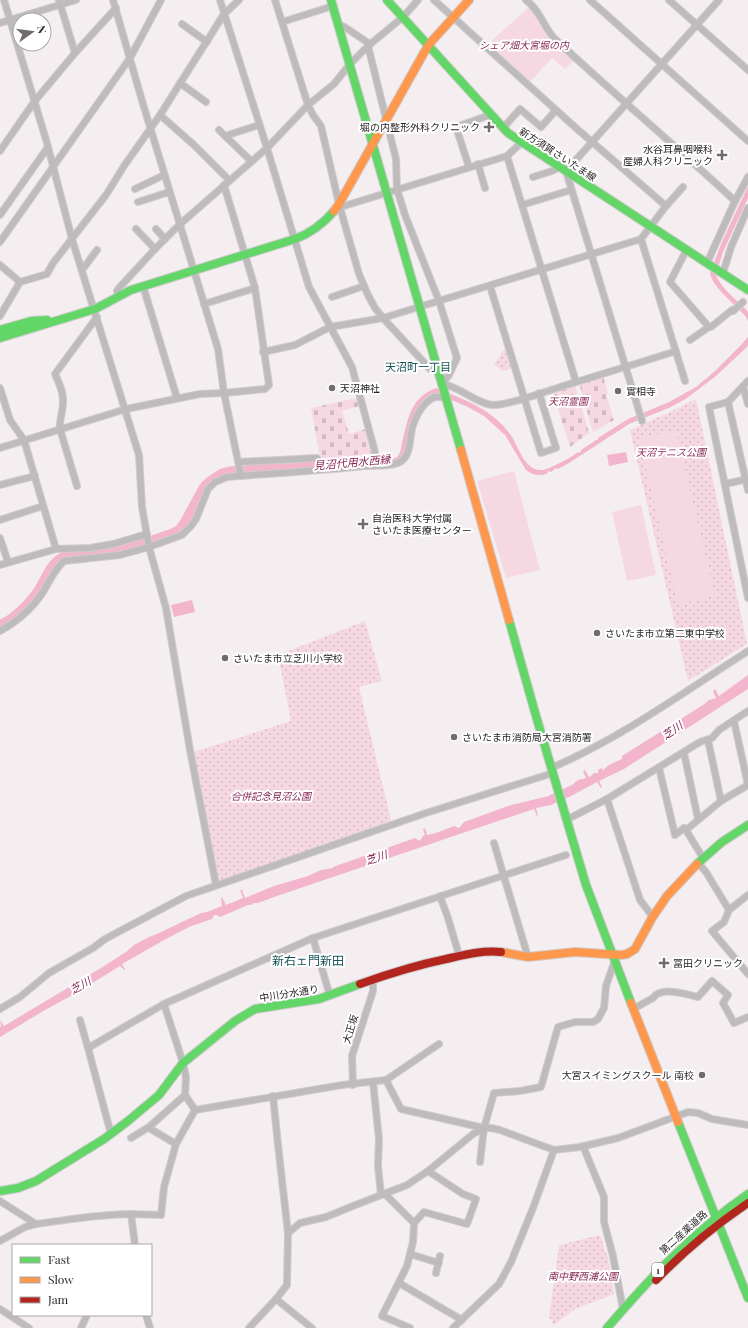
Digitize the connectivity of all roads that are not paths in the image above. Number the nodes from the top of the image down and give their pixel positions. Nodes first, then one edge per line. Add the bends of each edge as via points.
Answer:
1 (4, 0) edge
2 (76, 0) edge
3 (113, 0) edge
4 (161, 0) edge
5 (220, 0) edge
6 (239, 0) edge
7 (275, 0) edge
8 (387, 0) edge
9 (418, 0) edge
10 (434, 0) edge
11 (469, 0) edge
12 (526, 0) edge
13 (590, 0) edge
14 (669, 0) edge
15 (719, 0) edge
16 (60, 2) edge
17 (332, 3) edge
18 (116, 8) junction
19 (224, 14) junction
20 (403, 17) junction
21 (453, 17) junction
22 (10, 20) junction
23 (282, 22) junction
24 (0, 23) edge
25 (182, 24) dead end
26 (339, 26) junction
27 (696, 26) junction
28 (206, 42) junction
29 (369, 45) junction
30 (429, 46) junction
31 (75, 53) junction
32 (130, 58) junction
33 (350, 64) junction
34 (662, 65) junction
35 (748, 70) edge
36 (180, 83) junction
37 (34, 102) junction
38 (206, 102) dead end
39 (626, 104) junction
40 (308, 105) junction
41 (556, 110) junction
42 (160, 115) junction
43 (490, 115) junction
44 (386, 119) junction
45 (259, 124) junction
46 (503, 128) junction
47 (150, 129) junction
48 (219, 130) dead end
49 (226, 137) junction
50 (522, 142) junction
51 (592, 142) junction
52 (748, 142) edge
53 (373, 144) junction
54 (48, 147) junction
55 (267, 148) junction
56 (0, 151) edge
57 (507, 156) junction
58 (251, 161) junction
59 (478, 164) junction
60 (53, 166) junction
61 (469, 167) junction
62 (563, 169) junction
63 (164, 175) junction
64 (533, 177) dead end
65 (748, 177) edge
66 (229, 180) junction
67 (224, 186) junction
68 (683, 187) dead end
69 (485, 188) dead end
70 (135, 189) dead end
71 (397, 189) junction
72 (571, 190) junction
73 (169, 192) junction
74 (387, 192) junction
75 (735, 201) junction
76 (138, 202) dead end
77 (339, 204) junction
78 (522, 205) junction
79 (666, 206) junction
80 (748, 208) edge
81 (0, 215) edge
82 (179, 225) junction
83 (651, 226) junction
84 (136, 229) dead end
85 (156, 229) dead end
86 (72, 239) junction
87 (165, 239) junction
88 (295, 239) junction
89 (642, 239) junction
90 (0, 242) edge
91 (155, 249) junction
92 (97, 250) dead end
93 (687, 250) junction
94 (591, 254) junction
95 (244, 255) junction
96 (708, 264) junction
97 (0, 265) edge
98 (82, 270) junction
99 (194, 270) junction
100 (541, 270) junction
101 (721, 272) junction
102 (20, 282) junction
103 (143, 286) junction
104 (364, 286) junction
105 (490, 286) junction
106 (254, 288) junction
107 (748, 290) edge
108 (119, 296) junction
109 (332, 296) dead end
110 (439, 301) junction
111 (742, 303) dead end
112 (204, 304) junction
113 (420, 308) junction
114 (96, 313) junction
115 (0, 316) edge
116 (383, 318) junction
117 (62, 319) junction
118 (330, 327) junction
119 (709, 327) junction
120 (0, 330) edge
121 (0, 338) edge
122 (690, 340) dead end
123 (676, 351) junction
124 (263, 352) junction
125 (626, 367) junction
126 (438, 370) junction
127 (685, 381) dead end
128 (576, 382) junction
129 (746, 383) edge
130 (443, 386) junction
131 (0, 388) edge
132 (224, 393) junction
133 (539, 393) junction
134 (177, 398) junction
135 (525, 398) junction
136 (447, 399) junction
137 (728, 402) junction
138 (748, 404) edge
139 (126, 409) junction
140 (642, 422) dead end
141 (60, 430) junction
142 (24, 440) junction
143 (0, 448) edge
144 (375, 452) dead end
145 (317, 458) dead end
146 (239, 462) junction
147 (35, 476) junction
148 (241, 476) junction
149 (747, 479) edge
150 (725, 484) junction
151 (0, 485) edge
152 (77, 486) dead end
153 (748, 490) edge
154 (43, 506) junction
155 (0, 520) edge
156 (147, 534) junction
157 (0, 538) edge
158 (149, 547) junction
159 (56, 548) junction
160 (8, 562) junction
161 (0, 565) edge
162 (746, 580) edge
163 (748, 598) edge
164 (0, 632) edge
165 (748, 651) edge
166 (748, 712) edge
167 (734, 721) junction
168 (708, 740) junction
169 (684, 753) junction
170 (659, 768) junction
171 (553, 772) junction
172 (748, 785) edge
173 (608, 799) junction
174 (721, 801) junction
175 (565, 817) junction
176 (698, 819) junction
177 (747, 827) edge
178 (686, 830) junction
179 (494, 843) dead end
180 (566, 855) dead end
181 (700, 861) junction
182 (503, 875) junction
183 (216, 885) junction
184 (748, 895) edge
185 (440, 896) junction
186 (730, 910) junction
187 (653, 917) junction
188 (313, 938) junction
189 (459, 956) junction
190 (528, 957) junction
191 (614, 957) junction
192 (748, 974) edge
193 (373, 979) junction
194 (330, 996) junction
195 (164, 1004) junction
196 (633, 1008) junction
197 (0, 1009) edge
198 (748, 1017) edge
199 (80, 1020) dead end
200 (439, 1044) dead end
201 (88, 1048) junction
202 (183, 1063) junction
203 (386, 1080) junction
204 (373, 1082) junction
205 (353, 1085) junction
206 (185, 1095) junction
207 (273, 1096) junction
208 (195, 1110) junction
209 (676, 1116) junction
210 (748, 1125) edge
211 (149, 1128) junction
212 (484, 1128) junction
213 (111, 1134) junction
214 (131, 1138) dead end
215 (176, 1144) junction
216 (583, 1146) junction
217 (554, 1150) junction
218 (480, 1162) dead end
219 (428, 1171) junction
220 (0, 1191) edge
221 (748, 1194) edge
222 (383, 1195) junction
223 (0, 1202) edge
224 (748, 1203) edge
225 (131, 1214) junction
226 (716, 1221) junction
227 (414, 1223) junction
228 (36, 1224) junction
229 (288, 1232) junction
230 (0, 1242) edge
231 (135, 1244) edge
232 (410, 1254) junction
233 (436, 1273) dead end
234 (399, 1283) junction
235 (748, 1298) edge
236 (276, 1299) junction
237 (0, 1309) edge
238 (623, 1309) junction
239 (87, 1316) edge
240 (146, 1316) edge
241 (462, 1320) junction
242 (29, 1328) edge
243 (81, 1328) edge
244 (150, 1328) edge
245 (249, 1328) edge
246 (312, 1328) edge
247 (410, 1328) edge
248 (454, 1328) edge
249 (607, 1328) edge
250 (615, 1328) edge

1 - 22 street
2 - 16 street
3 - 18 street
4 - 32 street
5 - 19 street
6 - 19 street
7 - 23 street
8 - 20 street, 新方須賀さいたま線
9 - 20 street
10 - 21 street
11 - 21 street
12 - 39 street via 532,4 554,37
13 - 34 street
14 - 27 street
15 - 27 street
16 - 22 street
16 - 31 street
17 - 23 street
17 - 26 street
18 - 31 street
18 - 32 street
19 - 28 street
19 - 45 street
20 - 29 street
20 - 30 street, 新方須賀さいたま線
21 - 30 street
21 - 41 street
22 - 24 street
22 - 37 street
23 - 40 street
25 - 28 street
26 - 29 street via 343,26
26 - 33 street
27 - 34 street
27 - 35 street
28 - 36 street
29 - 33 street
29 - 44 street
30 - 43 street, 新方須賀さいたま線
30 - 44 street
31 - 37 street
32 - 47 street
32 - 60 street
33 - 40 street via 334,84
33 - 53 street
34 - 39 street
34 - 52 street
36 - 38 street
36 - 42 street
37 - 54 street
37 - 56 street
39 - 51 street
39 - 75 street
40 - 55 street
40 - 77 street via 321,126
41 - 46 street via 541,127 520,110
41 - 51 street
42 - 47 street
42 - 66 street
43 - 46 street, 新方須賀さいたま線
43 - 61 street via 456,127
44 - 53 street
44 - 71 street via 396,159
45 - 49 street
45 - 55 street
46 - 50 street, 新方須賀さいたま線
47 - 63 street
47 - 86 street via 106,195
48 - 49 street
49 - 58 street
50 - 57 street
50 - 62 street, 新方須賀さいたま線
51 - 62 street
51 - 79 street
53 - 74 street
53 - 77 street
54 - 60 street
54 - 81 street
55 - 58 street
55 - 88 street
57 - 59 street
57 - 78 street
58 - 66 street
59 - 61 street
59 - 69 street
60 - 86 street
60 - 90 street
61 - 71 street
62 - 64 street
62 - 72 street
62 - 83 street, 新方須賀さいたま線
63 - 70 street
63 - 73 street
65 - 75 street
66 - 67 street
67 - 82 street
67 - 95 street
68 - 79 street
71 - 74 street
71 - 110 street
72 - 78 street
72 - 94 street
73 - 76 street
73 - 82 street
74 - 77 street via 344,206
74 - 113 street
75 - 96 street
77 - 88 street via 319,227
77 - 104 street
78 - 100 street
79 - 83 street
80 - 101 street
82 - 87 street
82 - 99 street
83 - 89 street
83 - 93 street, 新方須賀さいたま線
84 - 91 street
85 - 87 street
86 - 98 street
86 - 102 street via 47,274
87 - 91 street
88 - 95 street
88 - 118 street via 309,287
89 - 94 street
89 - 123 street
91 - 108 street via 119,288
92 - 98 street
93 - 96 street, 新方須賀さいたま線
93 - 119 street via 670,282
94 - 100 street
94 - 125 street
95 - 99 street
95 - 106 street
96 - 101 street, 新方須賀さいたま線
97 - 102 street
98 - 114 street
99 - 103 street
99 - 112 street
100 - 105 street
100 - 128 street
101 - 107 street, 新方須賀さいたま線
102 - 115 street
103 - 108 street
103 - 134 street
104 - 109 street
104 - 116 street
105 - 110 street
105 - 135 street
106 - 112 street
106 - 124 street
108 - 114 street
110 - 113 street
110 - 130 street via 457,358
111 - 119 street
112 - 132 street via 218,349
113 - 116 street
113 - 126 street
114 - 117 street
114 - 139 street
114 - 141 street via 55,374 63,403
116 - 118 street
116 - 126 street via 430,369
117 - 120 street via 31,321
117 - 121 street
118 - 124 street via 295,345
118 - 144 street via 352,367
119 - 122 street
123 - 125 street
123 - 127 street
124 - 132 street via 269,385 265,389
125 - 128 street
125 - 140 street
126 - 130 street
128 - 133 street
129 - 137 street
129 - 138 street
130 - 135 street via 450,385 491,405
130 - 136 street
131 - 142 street via 10,420
132 - 134 street
132 - 146 street
133 - 135 street
133 - 135 street via 556,448 541,453
134 - 139 street
136 - 148 street via 438,396 432,398 420,409 413,426 408,454 399,463
136 - 171 street
137 - 149 street
137 - 150 street via 709,406
139 - 141 street
139 - 156 street via 139,455 142,507
141 - 142 street
141 - 152 street
142 - 143 street
142 - 147 street
145 - 146 street
146 - 148 street
147 - 151 street
147 - 154 street
148 - 158 street via 227,477 208,489 193,523 182,535
149 - 150 street
149 - 153 street
150 - 162 street
154 - 155 street
154 - 159 street
156 - 158 street
156 - 159 street via 90,548
157 - 160 street
158 - 164 street via 108,557 64,562 57,567 32,607 15,623
158 - 183 street via 166,608
159 - 160 street
160 - 161 street
162 - 163 street
165 - 171 street via 639,721
166 - 167 street
167 - 168 street
167 - 172 street
168 - 169 street via 700,742
168 - 174 street
169 - 170 street
169 - 176 street
170 - 173 street
170 - 178 street via 675,835 684,828
171 - 175 street
171 - 183 street
172 - 174 street
173 - 175 street
173 - 187 street via 640,900
174 - 176 street
175 - 191 street via 586,885
176 - 178 street
177 - 181 street, 中川分水通り
178 - 181 street
179 - 182 street
180 - 182 street
181 - 186 street
181 - 187 street, 中川分水通り via 676,886
182 - 185 street
182 - 190 street
183 - 197 street via 186,896 105,939 49,973 20,997
184 - 186 street
185 - 188 street
185 - 189 street
186 - 192 street via 724,922 712,931
187 - 191 street, 中川分水通り via 635,949
188 - 194 street
188 - 195 street
189 - 190 street, 中川分水通り via 476,952 499,952
189 - 193 street, 中川分水通り
190 - 191 street, 中川分水通り via 575,952
191 - 196 street
191 - 212 street via 606,986 604,1008 598,1019 558,1027 541,1087 494,1093
193 - 194 street, 中川分水通り
193 - 205 street, 大正坂 via 373,991 352,1056
194 - 202 street, 中川分水通り via 255,1009 235,1021
195 - 201 street
195 - 202 street
196 - 198 street via 667,991 698,997 712,981 728,995 723,1002 734,1023
196 - 209 street
199 - 201 street
200 - 203 street
201 - 213 street
202 - 206 street via 186,1077
202 - 213 street, 中川分水通り via 159,1095
203 - 204 street
203 - 212 street via 401,1109
204 - 205 street
204 - 222 street via 379,1139 378,1166
205 - 207 street
206 - 208 street
206 - 211 street
207 - 208 street
207 - 229 street
208 - 215 street
209 - 210 street via 688,1112 698,1113 712,1119
209 - 216 street via 618,1138
209 - 226 street
211 - 214 street
211 - 215 street
212 - 217 street via 500,1130
212 - 218 street
212 - 219 street
213 - 220 street, 中川分水通り via 36,1181
215 - 225 street via 164,1187 161,1215
216 - 217 street
216 - 238 street via 604,1197 604,1222
217 - 241 street via 511,1262 499,1284
219 - 222 street via 407,1186
219 - 227 street via 463,1194 476,1199 467,1224 424,1212
221 - 226 street, 第二産業道路 / 1
222 - 227 street
222 - 229 street via 300,1224
223 - 228 street
224 - 226 street, 第二産業道路 / 1
225 - 228 street
225 - 231 street
226 - 235 street
226 - 238 street, 第二産業道路 / 1 via 691,1236
226 - 250 street, 第二産業道路 / 1 via 674,1262
227 - 232 street
228 - 230 street
229 - 236 street via 287,1285
232 - 233 street via 439,1260
232 - 234 street
234 - 241 street
234 - 247 street via 382,1316
236 - 245 street
236 - 246 street
237 - 242 street
238 - 249 street, 第二産業道路 / 1
239 - 243 street
240 - 244 street
241 - 248 street

